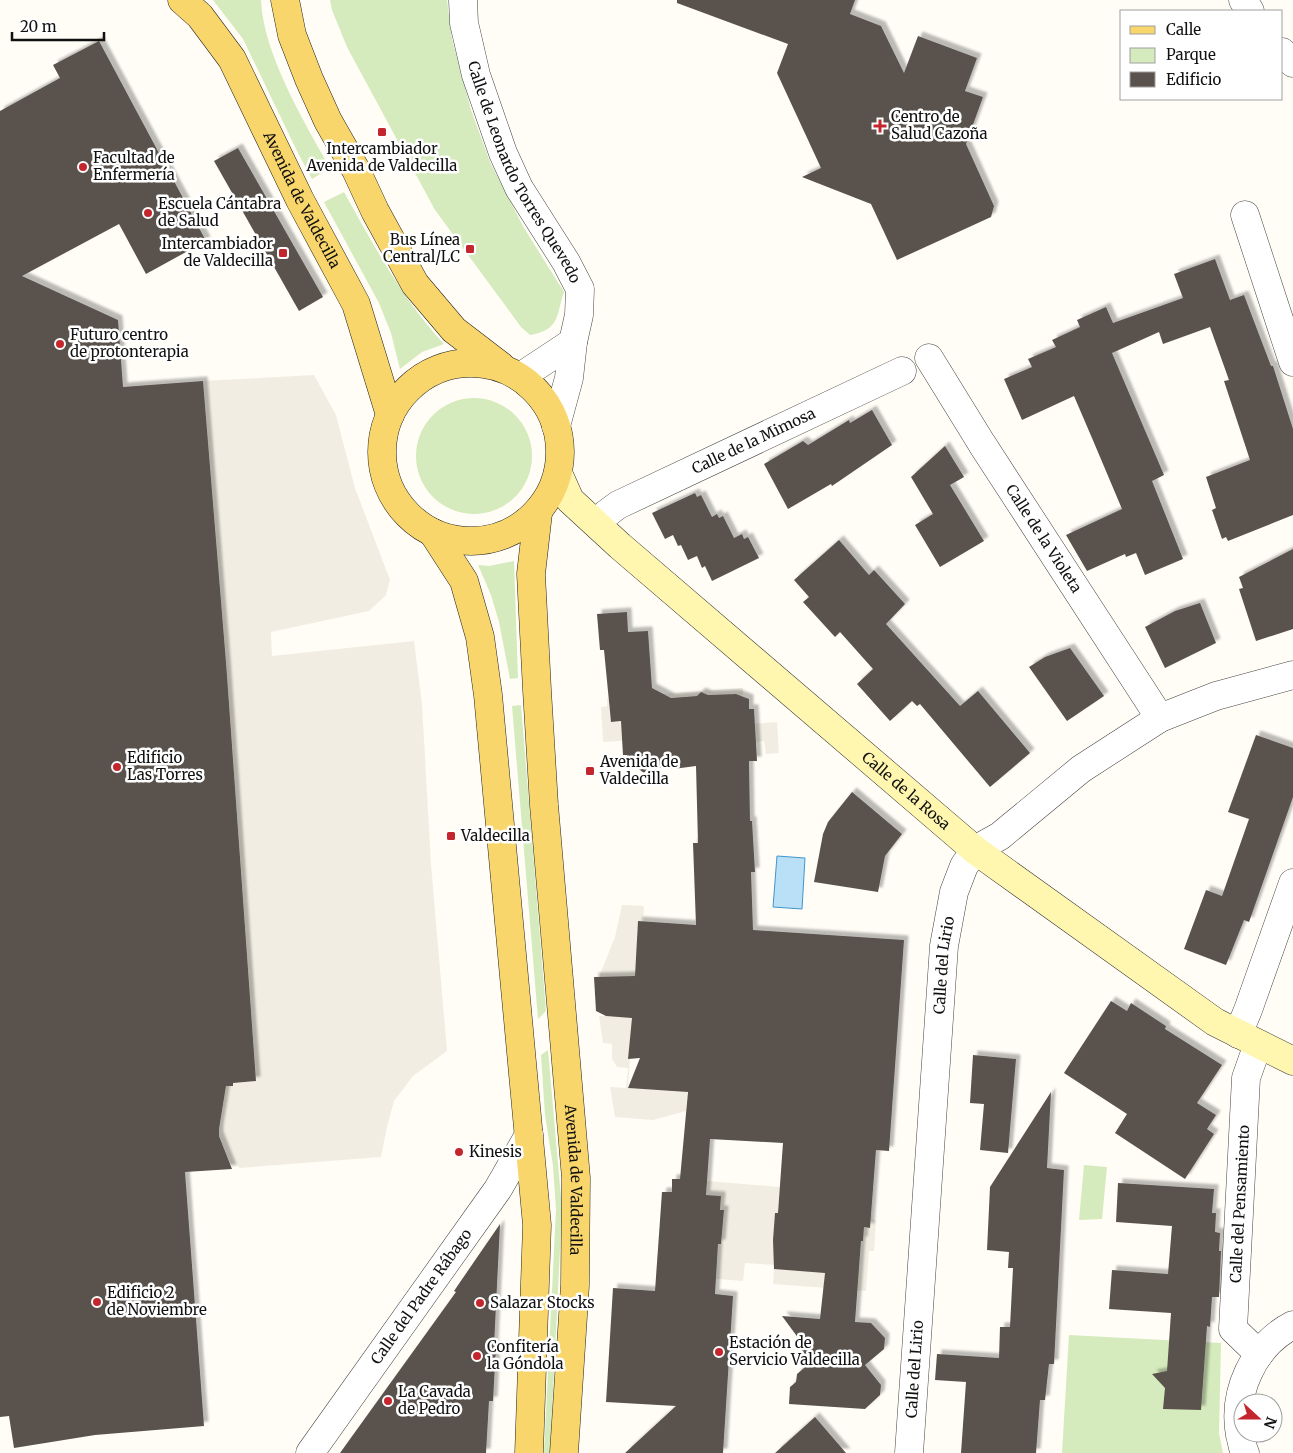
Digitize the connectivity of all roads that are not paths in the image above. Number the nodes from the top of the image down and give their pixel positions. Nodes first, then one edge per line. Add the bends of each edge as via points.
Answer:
1 (182, 0) edge
2 (285, 0) edge
3 (463, 0) edge
4 (1283, 53) edge
5 (1293, 63) edge
6 (1245, 215) dead end
7 (573, 342) junction
8 (929, 358) dead end
9 (1293, 362) edge
10 (902, 371) dead end
11 (512, 373) junction
12 (390, 415) junction
13 (556, 426) junction
14 (558, 473) junction
15 (538, 513) junction
16 (606, 514) dead end
17 (433, 533) junction
18 (1293, 675) edge
19 (1160, 718) junction
20 (975, 850) junction
21 (1293, 883) edge
22 (1248, 1039) junction
23 (1293, 1061) edge
24 (529, 1136) junction
25 (1293, 1325) edge
26 (1259, 1354) junction
27 (565, 1445) edge
28 (310, 1453) edge
29 (529, 1453) edge
30 (909, 1453) edge
31 (1245, 1453) edge

1 - 12 main road, Avenida de Valdecilla via 200,16 232,59 300,200 356,304
2 - 11 main road via 292,35 328,121 415,284 454,330
3 - 7 street, Calle de Leonardo Torres Quevedo via 464,23 476,75 503,153 519,188 580,289
4 - 5 street
6 - 9 street
7 - 11 street
7 - 13 street, Calle de Leonardo Torres Quevedo via 569,378
8 - 19 street, Calle de la Violeta
10 - 16 street, Calle de la Mimosa via 618,505
11 - 12 main road via 475,363 443,368 422,378 400,398
11 - 13 main road via 546,404
12 - 17 main road via 383,441 383,466 395,498 410,518
13 - 14 main road via 560,448
14 - 15 main road
14 - 20 street, Calle de la Rosa via 570,500 620,546
15 - 17 main road via 521,526 495,538 466,542
15 - 27 main road, Avenida de Valdecilla via 531,574 537,690 576,1178 575,1285
17 - 24 main road via 464,581 480,637
18 - 19 street, Calle del Lirio via 1216,696
19 - 20 street, Calle del Lirio via 1081,769 1000,836
20 - 22 street, Calle de la Rosa via 1215,1022
20 - 30 street, Calle del Lirio via 964,866 954,892 944,946
21 - 22 street, Calle del Pensamiento via 1248,1010
22 - 23 street, Calle de la Rosa
22 - 26 street, Calle del Pensamiento via 1233,1329
24 - 28 street, Calle del Padre Rábago via 498,1190
24 - 29 main road via 537,1225
25 - 26 street via 1271,1340
26 - 31 street via 1246,1375 1239,1400 1238,1424

